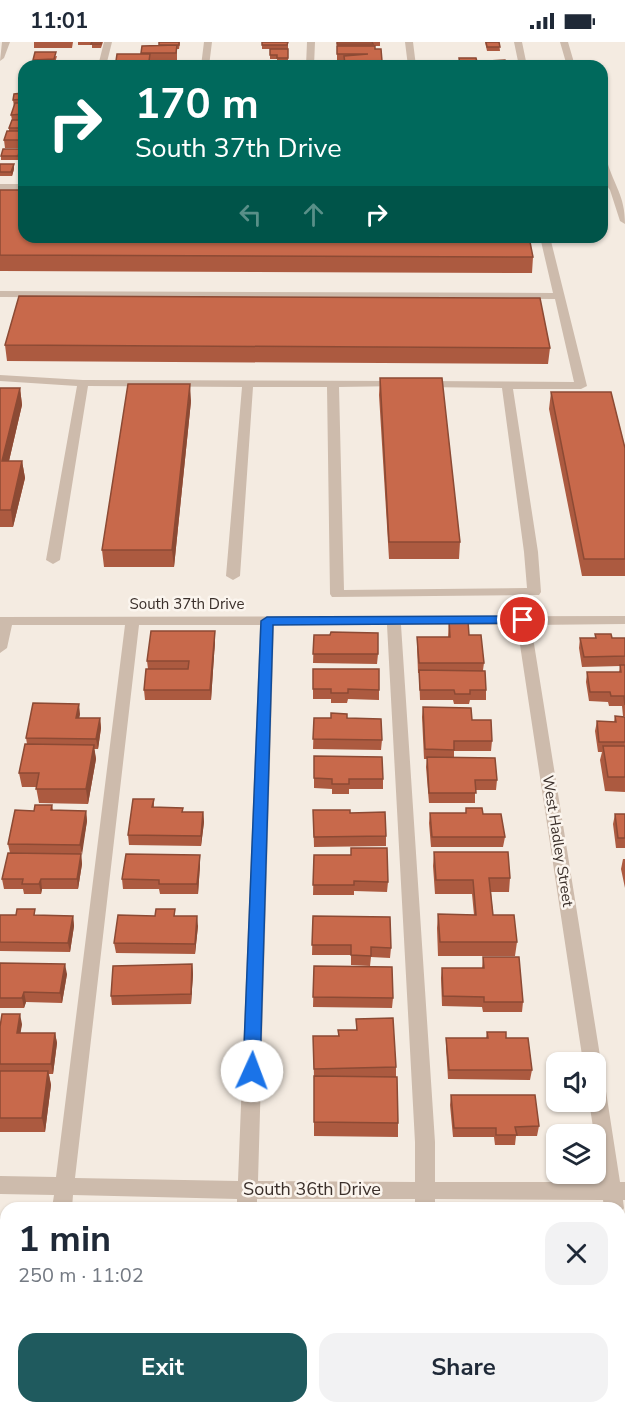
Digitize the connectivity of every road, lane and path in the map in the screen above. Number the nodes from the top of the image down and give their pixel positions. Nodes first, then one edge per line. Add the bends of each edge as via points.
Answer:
1 (6, 42) edge
2 (108, 42) edge
3 (208, 42) edge
4 (310, 42) edge
5 (409, 42) edge
6 (518, 42) edge
7 (564, 42) edge
8 (0, 58) edge
9 (104, 60) edge
10 (206, 60) edge
11 (310, 60) edge
12 (411, 60) edge
13 (521, 60) edge
14 (569, 60) edge
15 (608, 179) edge
16 (0, 187) edge
17 (18, 187) edge
18 (620, 190) edge
19 (625, 221) edge
20 (546, 243) edge
21 (0, 294) edge
22 (558, 297) junction
23 (0, 378) edge
24 (248, 382) junction
25 (83, 383) junction
26 (333, 383) junction
27 (507, 385) junction
28 (52, 560) dead end
29 (233, 576) dead end
30 (133, 620) junction
31 (394, 620) junction
32 (523, 620) junction
33 (625, 620) edge
34 (3, 621) edge
35 (267, 621) junction
36 (0, 648) edge
37 (590, 1052) edge
38 (601, 1112) edge
39 (0, 1185) edge
40 (65, 1186) junction
41 (617, 1197) edge
42 (424, 1198) edge
43 (247, 1199) edge
44 (63, 1202) edge

1 - 8 street
2 - 9 street
3 - 10 street
4 - 11 street
5 - 12 street
6 - 13 street
7 - 14 street
15 - 18 street
16 - 17 street
18 - 19 street
20 - 22 street
21 - 22 street
22 - 27 street via 581,386
23 - 25 street
24 - 25 street
24 - 26 street
24 - 29 street
25 - 28 street
26 - 27 street
26 - 27 street via 337,594 534,592
30 - 34 street, South 37th Drive
30 - 35 street, South 37th Drive
30 - 40 street
31 - 32 street, South 37th Drive
31 - 35 street, South 37th Drive
31 - 42 street via 424,1130
32 - 33 street, South 37th Drive
32 - 37 street, West Hadley Street
34 - 36 street
35 - 43 street
38 - 41 street
39 - 40 street, South 36th Drive
40 - 43 street, South 36th Drive
40 - 44 street
41 - 42 street, South 36th Drive
42 - 43 street, South 36th Drive

